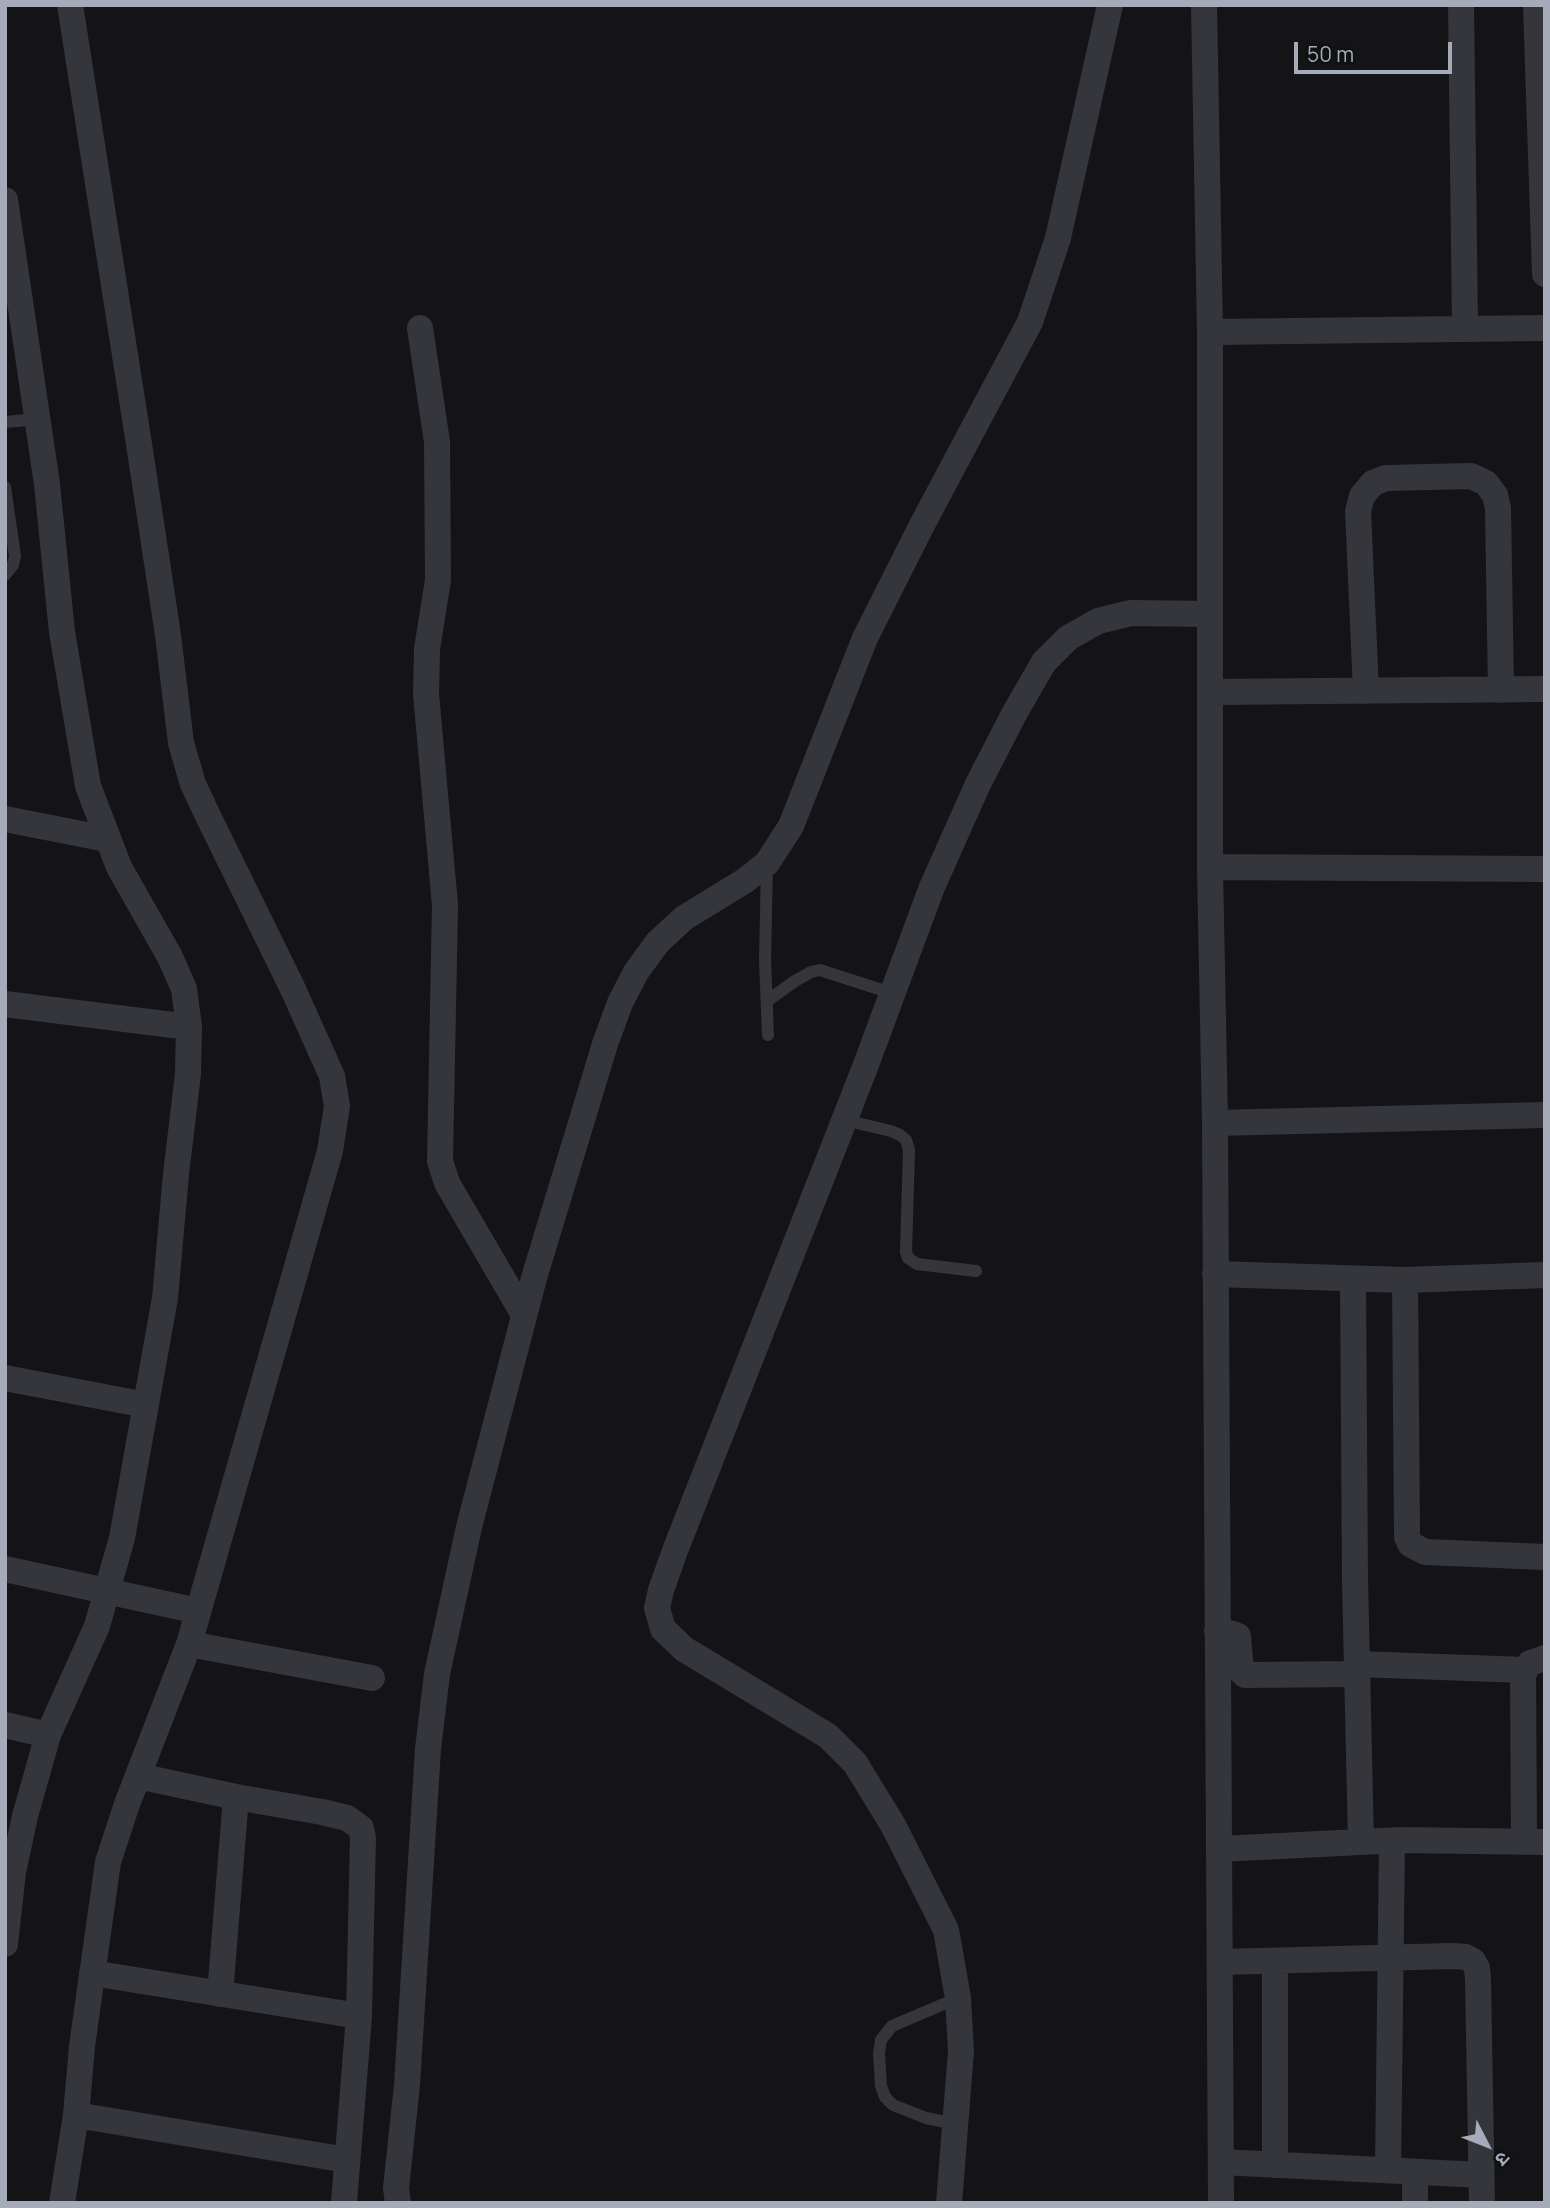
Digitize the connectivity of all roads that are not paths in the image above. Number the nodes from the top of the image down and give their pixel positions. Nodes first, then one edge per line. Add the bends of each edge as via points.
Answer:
1 (69, 5) edge
2 (1110, 5) edge
3 (1205, 5) edge
4 (1461, 5) edge
5 (1536, 5) edge
6 (5, 200) edge
7 (1545, 274) edge
8 (1465, 327) junction
9 (420, 328) dead end
10 (1545, 328) edge
11 (1210, 332) junction
12 (38, 419) junction
13 (5, 422) edge
14 (5, 487) edge
15 (5, 575) edge
16 (1210, 614) junction
17 (1545, 689) edge
18 (1502, 690) junction
19 (1366, 691) junction
20 (1210, 692) junction
21 (5, 819) edge
22 (107, 839) junction
23 (767, 863) junction
24 (1210, 867) junction
25 (1545, 869) edge
26 (891, 993) junction
27 (767, 1001) junction
28 (6, 1004) edge
29 (5, 1014) edge
30 (189, 1027) junction
31 (768, 1035) dead end
32 (1545, 1115) edge
33 (844, 1120) junction
34 (1215, 1123) junction
35 (976, 1270) dead end
36 (1215, 1274) junction
37 (1545, 1275) edge
38 (1353, 1279) junction
39 (1405, 1280) junction
40 (524, 1315) junction
41 (5, 1378) edge
42 (146, 1405) junction
43 (1545, 1557) edge
44 (5, 1569) edge
45 (118, 1593) junction
46 (189, 1609) junction
47 (1217, 1631) junction
48 (189, 1644) junction
49 (1535, 1664) edge
50 (1357, 1669) junction
51 (372, 1678) dead end
52 (5, 1725) edge
53 (48, 1735) junction
54 (138, 1776) junction
55 (236, 1797) junction
56 (1392, 1841) junction
57 (1535, 1841) edge
58 (1361, 1842) junction
59 (1219, 1849) junction
60 (9, 1871) edge
61 (5, 1944) edge
62 (1392, 1958) junction
63 (1275, 1961) junction
64 (1220, 1962) junction
65 (92, 1973) junction
66 (220, 1994) junction
67 (958, 1998) junction
68 (359, 2016) junction
69 (76, 2115) junction
70 (955, 2124) junction
71 (347, 2160) junction
72 (1221, 2162) junction
73 (1275, 2165) junction
74 (1388, 2171) junction
75 (1415, 2172) junction
76 (1481, 2175) junction
77 (62, 2203) edge
78 (344, 2203) edge
79 (398, 2203) edge
80 (949, 2203) edge
81 (1221, 2203) edge
82 (1415, 2203) edge
83 (1482, 2203) edge

1 - 46 street via 181,743 193,784 332,1076 337,1106 330,1151
2 - 23 street via 1058,238 1030,322 865,638 791,826
3 - 11 street
4 - 8 street
5 - 7 street
6 - 12 street
8 - 10 street
8 - 11 street
9 - 40 street via 437,442 438,580 427,649 426,694 445,905 440,1161 447,1183
11 - 16 street
12 - 13 lane
12 - 22 street via 64,645 88,786
14 - 15 lane via 15,556
16 - 20 street
16 - 26 street via 1131,613 1098,621 1069,638 1044,662 978,784
17 - 18 street
18 - 19 street
18 - 19 street via 1498,508 1486,482 1471,476 1386,478 1373,483 1362,496
19 - 20 street
20 - 24 street
21 - 22 street
22 - 30 street via 184,989
23 - 27 lane
23 - 40 street via 684,918 636,972 606,1044
24 - 25 street
24 - 34 street
26 - 27 lane via 820,970
26 - 33 street
27 - 31 lane
28 - 29 street
28 - 30 street
30 - 42 street via 165,1298
32 - 34 street
33 - 35 lane via 891,1130 906,1140 908,1258 917,1264
33 - 67 street via 676,1548 657,1608 663,1629 684,1649 828,1736 855,1763 893,1825 946,1930
34 - 36 street
36 - 38 street
36 - 47 street
37 - 39 street
38 - 39 street
38 - 50 street
39 - 43 street via 1410,1544 1425,1552
40 - 79 street via 469,1527 437,1674
41 - 42 street
42 - 45 street via 122,1538
44 - 45 street
45 - 46 street
45 - 53 street via 97,1626
46 - 48 street
47 - 50 street via 1238,1636 1240,1667 1245,1675
47 - 59 street
48 - 51 street
48 - 54 street
49 - 50 street
49 - 57 street
50 - 58 street
52 - 53 street
53 - 60 street
54 - 55 street
54 - 65 street via 108,1862
55 - 66 street
55 - 68 street via 347,1818 361,1828
56 - 57 street
56 - 58 street
56 - 62 street
58 - 59 street
59 - 64 street
60 - 61 street
62 - 63 street
62 - 74 street
62 - 76 street via 1466,1957 1477,1968
63 - 64 street
63 - 73 street
64 - 72 street
65 - 66 street
65 - 69 street
66 - 68 street
67 - 70 street via 961,2051
67 - 70 lane via 892,2026 881,2040 879,2053 881,2086 893,2105
68 - 71 street
69 - 71 street
69 - 77 street
70 - 80 street
71 - 78 street
72 - 73 street
72 - 81 street
73 - 74 street
74 - 75 street
75 - 76 street
75 - 82 street
76 - 83 street

